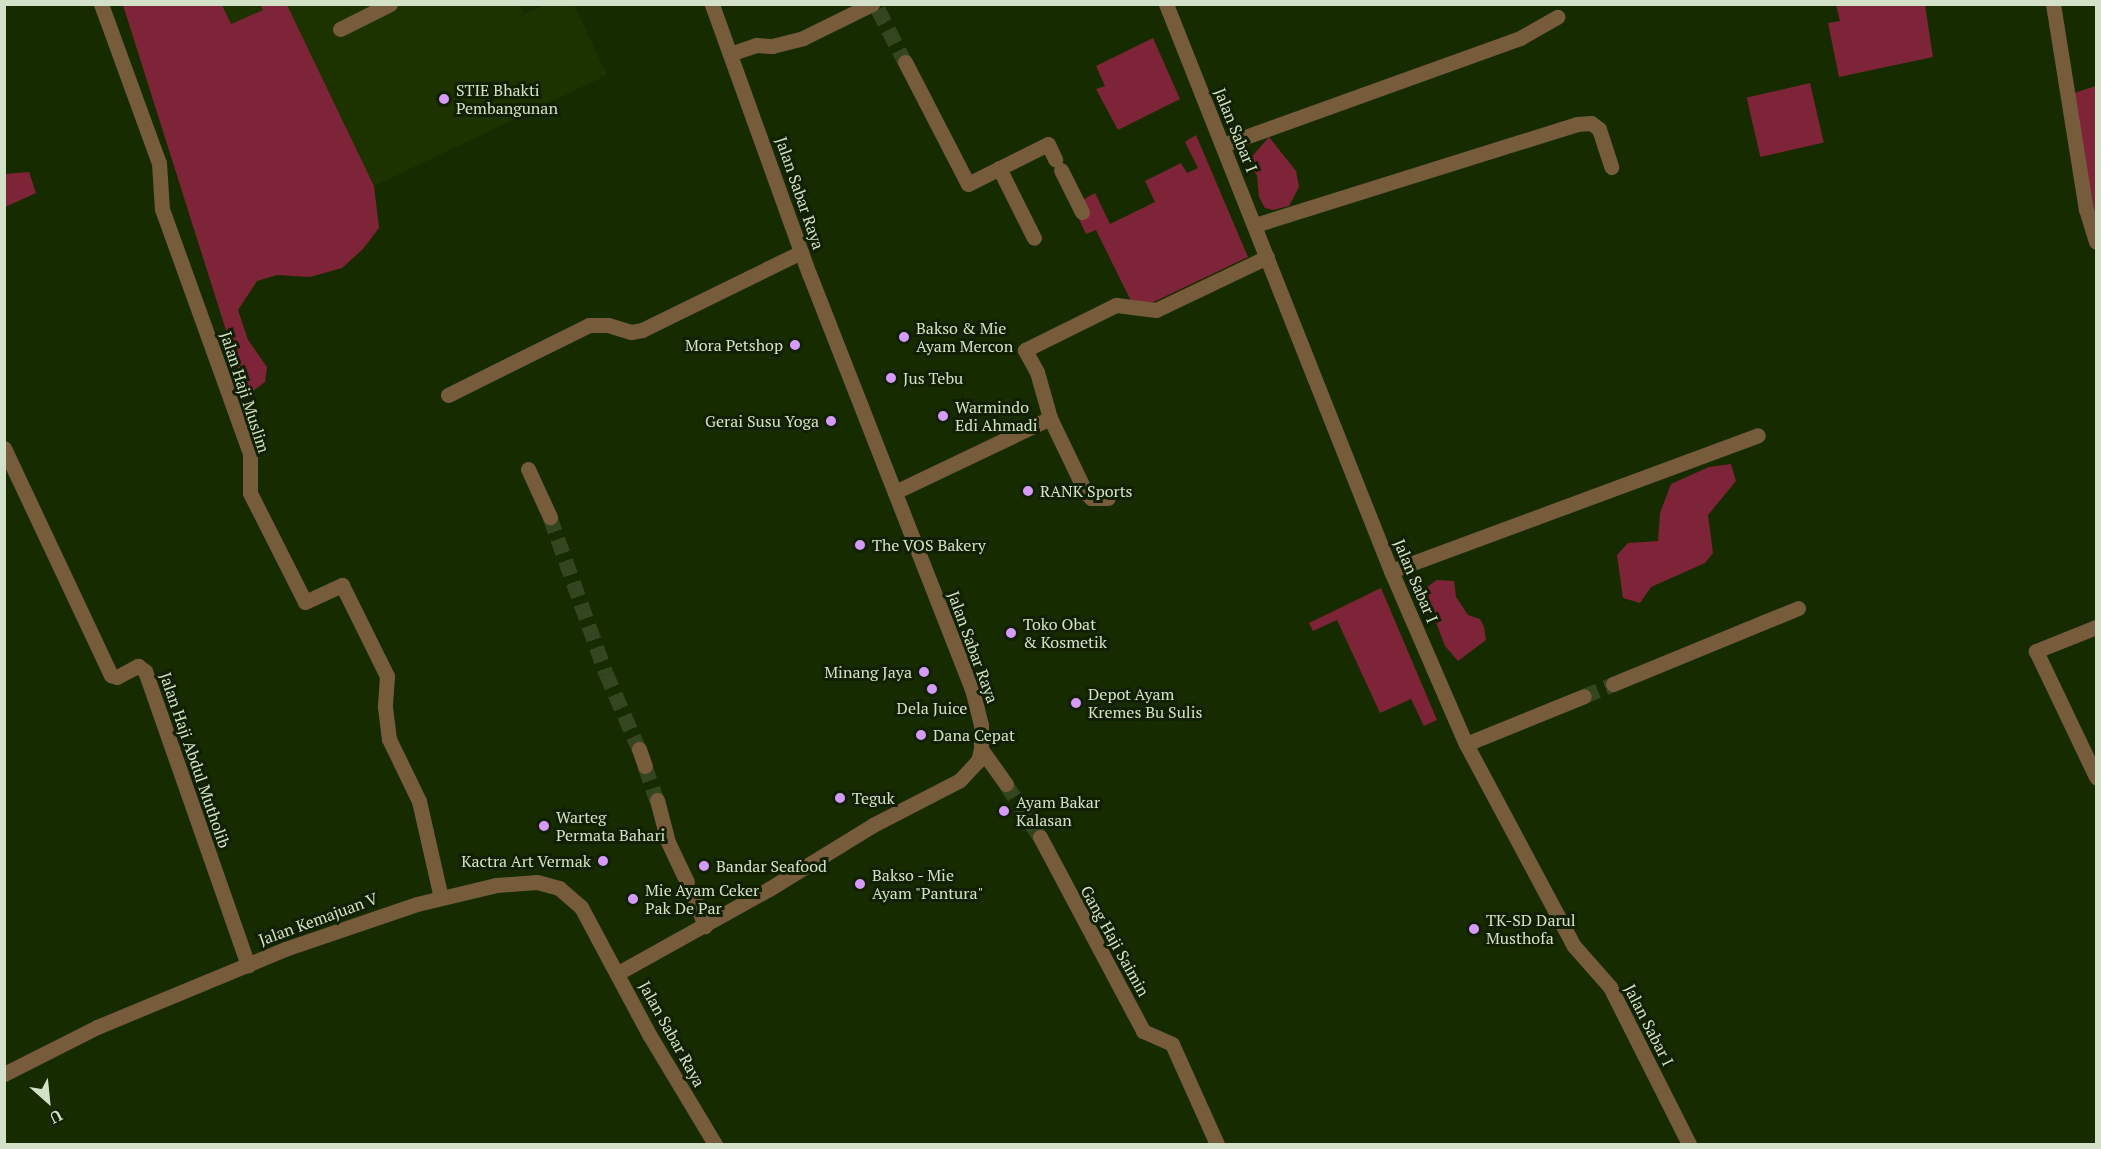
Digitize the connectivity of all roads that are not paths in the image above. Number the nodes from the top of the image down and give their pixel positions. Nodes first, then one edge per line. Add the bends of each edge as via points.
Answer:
1 (101, 4) edge
2 (390, 4) edge
3 (712, 4) edge
4 (1166, 4) edge
5 (2053, 4) edge
6 (876, 6) edge
7 (1557, 17) dead end
8 (340, 29) dead end
9 (730, 54) junction
10 (905, 62) tunnel mouth
11 (1223, 145) junction
12 (1611, 167) dead end
13 (999, 168) junction
14 (1082, 212) dead end
15 (1255, 225) junction
16 (1034, 237) dead end
17 (2097, 241) edge
18 (801, 252) junction
19 (1267, 257) junction
20 (448, 395) dead end
21 (1050, 418) junction
22 (1758, 435) dead end
23 (4, 448) edge
24 (528, 469) dead end
25 (895, 492) junction
26 (1108, 498) dead end
27 (550, 518) tunnel mouth
28 (1391, 571) junction
29 (1798, 608) dead end
30 (2097, 627) edge
31 (1613, 684) tunnel mouth
32 (1584, 696) tunnel mouth
33 (1466, 744) junction
34 (639, 749) tunnel mouth
35 (981, 749) junction
36 (645, 766) tunnel mouth
37 (2097, 777) edge
38 (1006, 783) tunnel mouth
39 (657, 800) tunnel mouth
40 (1040, 837) tunnel mouth
41 (687, 882) dead end
42 (441, 898) junction
43 (695, 900) dead end
44 (705, 926) junction
45 (248, 965) junction
46 (618, 973) junction
47 (4, 1074) edge
48 (715, 1144) edge
49 (1217, 1144) edge
50 (1689, 1144) edge

1 - 42 street, Jalan Haji Muslim via 159,163 162,209 250,453 250,493 304,602 342,585 387,676 389,739 419,801
2 - 8 street
3 - 9 street, Jalan Sabar Raya
4 - 11 street, Jalan Sabar I
5 - 17 street via 2086,209
6 - 9 street via 803,38 772,46 756,45
7 - 11 street via 1520,38
9 - 18 street, Jalan Sabar Raya
10 - 13 street via 968,184
11 - 15 street, Jalan Sabar I
12 - 15 street via 1599,129 1591,123 1577,124
13 - 14 street via 1048,144
13 - 16 street
15 - 19 street, Jalan Sabar I
18 - 20 street via 642,330 589,325
18 - 25 street, Jalan Sabar Raya
19 - 21 street via 1156,310 1116,305 1025,350 1037,372
19 - 28 street, Jalan Sabar I
21 - 25 street
21 - 26 street via 1086,493 1091,498
22 - 28 street
23 - 45 street, Jalan Haji Abdul Mutholib via 111,675 117,677 138,666 145,671
24 - 27 street
25 - 35 street, Jalan Sabar Raya via 973,692 981,723
28 - 33 street, Jalan Sabar I
29 - 31 street
30 - 37 street via 2036,651
32 - 33 street
33 - 50 street, Jalan Sabar I via 1574,946 1610,987
34 - 36 street
35 - 38 street
35 - 44 street, Jalan Sabar Raya via 978,761 960,780 873,825
39 - 41 street via 668,843
40 - 49 street, Gang Haji Saimin via 1143,1031 1172,1044
42 - 45 street, Jalan Kemajuan V
42 - 46 street, Jalan Kemajuan V via 517,882 559,888 581,907
43 - 44 street
44 - 46 street, Jalan Sabar Raya
45 - 47 street, Jalan Kemajuan V via 97,1027
46 - 48 street, Jalan Sabar Raya via 650,1036

